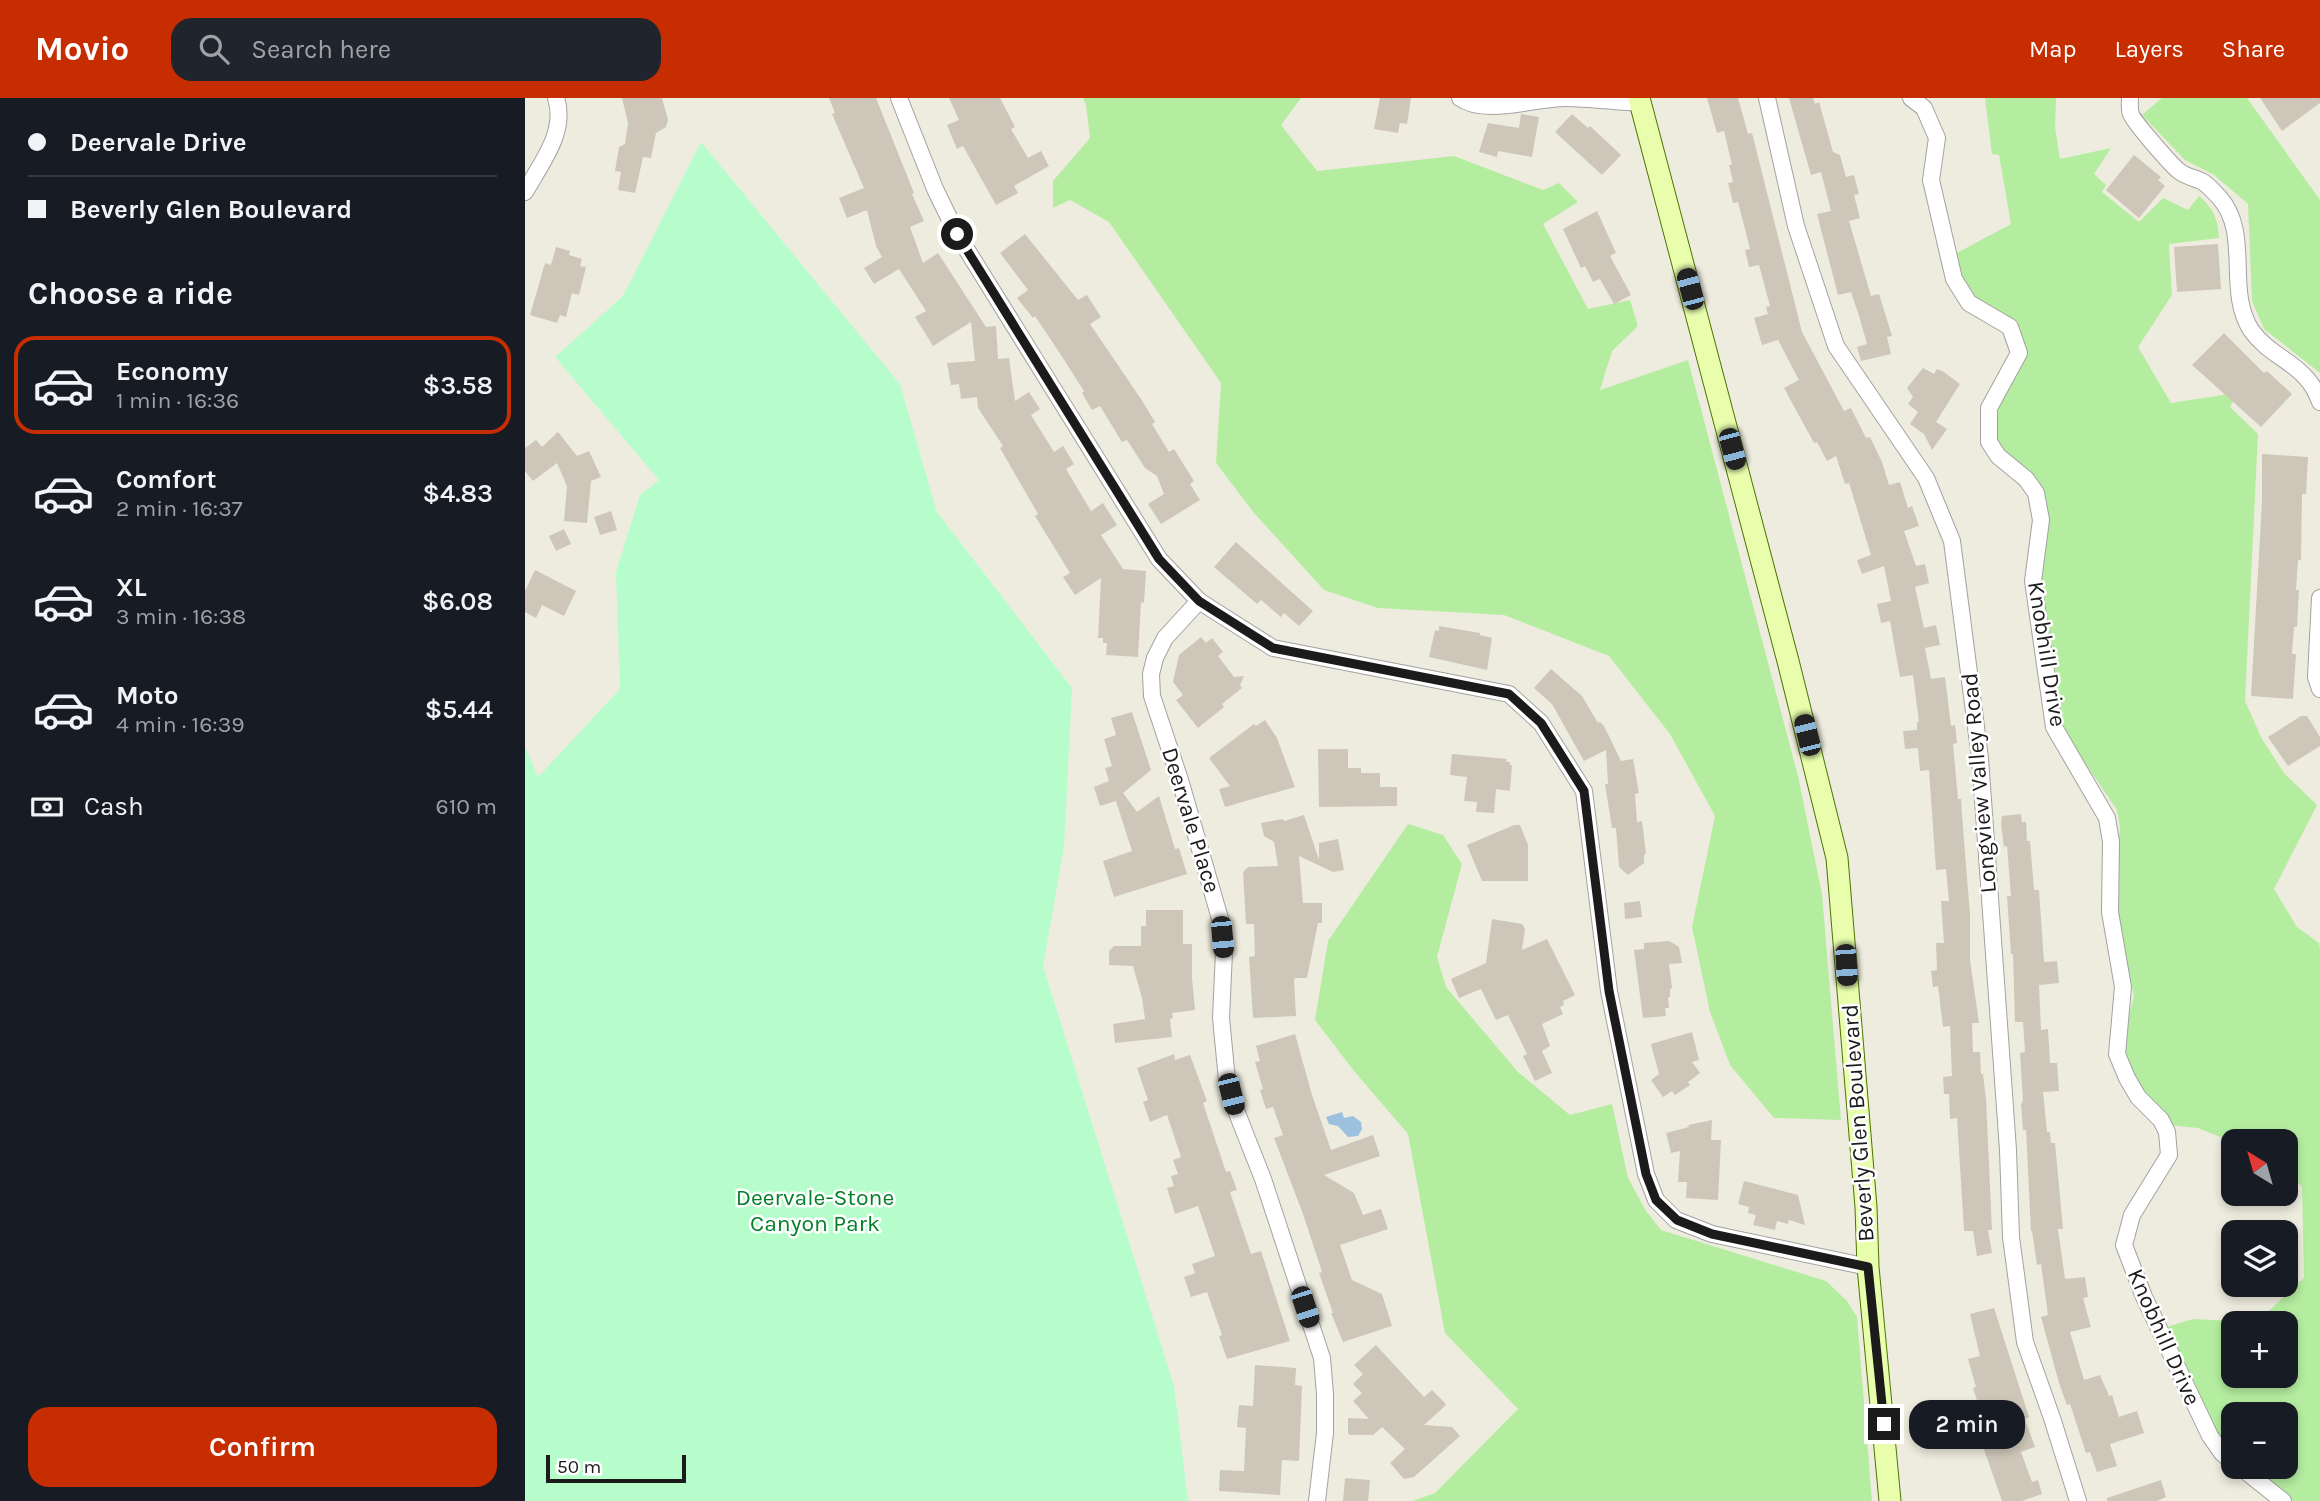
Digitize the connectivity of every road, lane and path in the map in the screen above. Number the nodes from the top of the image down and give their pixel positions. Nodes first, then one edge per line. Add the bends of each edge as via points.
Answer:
1 (556, 98) edge
2 (899, 98) edge
3 (1459, 98) edge
4 (1767, 98) edge
5 (1910, 98) edge
6 (2130, 98) edge
7 (1640, 100) edge
8 (525, 192) edge
9 (2320, 402) edge
10 (2320, 598) edge
11 (1199, 601) junction
12 (2320, 689) edge
13 (1868, 1267) junction
14 (2221, 1452) edge
15 (2255, 1479) edge
16 (1317, 1501) edge
17 (1890, 1501) edge
18 (2078, 1501) edge
19 (2283, 1501) edge

1 - 8 street via 557,131
2 - 11 street via 964,245 1159,559
3 - 7 street via 1494,106 1565,98
4 - 18 street, Longview Valley Road via 1796,226 1836,346 1926,478 1952,541 1980,758 2011,1237 2025,1342
5 - 14 street, Knobhill Drive via 1924,108 1937,138 1931,180 1954,279 1969,303 2010,327 2019,353 1989,408 1989,442 2036,493 2041,520 2033,581 2054,727 2107,818 2111,842 2110,912 2123,987 2117,1054 2138,1097 2167,1132 2169,1154 2132,1215 2124,1245 2144,1297
6 - 9 street via 2131,116 2179,172 2204,183 2231,215 2239,299 2251,329 2302,372
7 - 13 main road, Beverly Glen Boulevard via 1837,858
10 - 12 street via 2316,677
11 - 13 street via 1273,648 1509,694 1541,723 1584,791 1609,991 1646,1174 1656,1200 1677,1220 1712,1234
11 - 16 street, Deervale Place via 1165,638 1151,674 1152,696 1221,922 1221,1018 1227,1080 1322,1358 1325,1433
13 - 17 main road, Beverly Glen Boulevard
15 - 19 street

